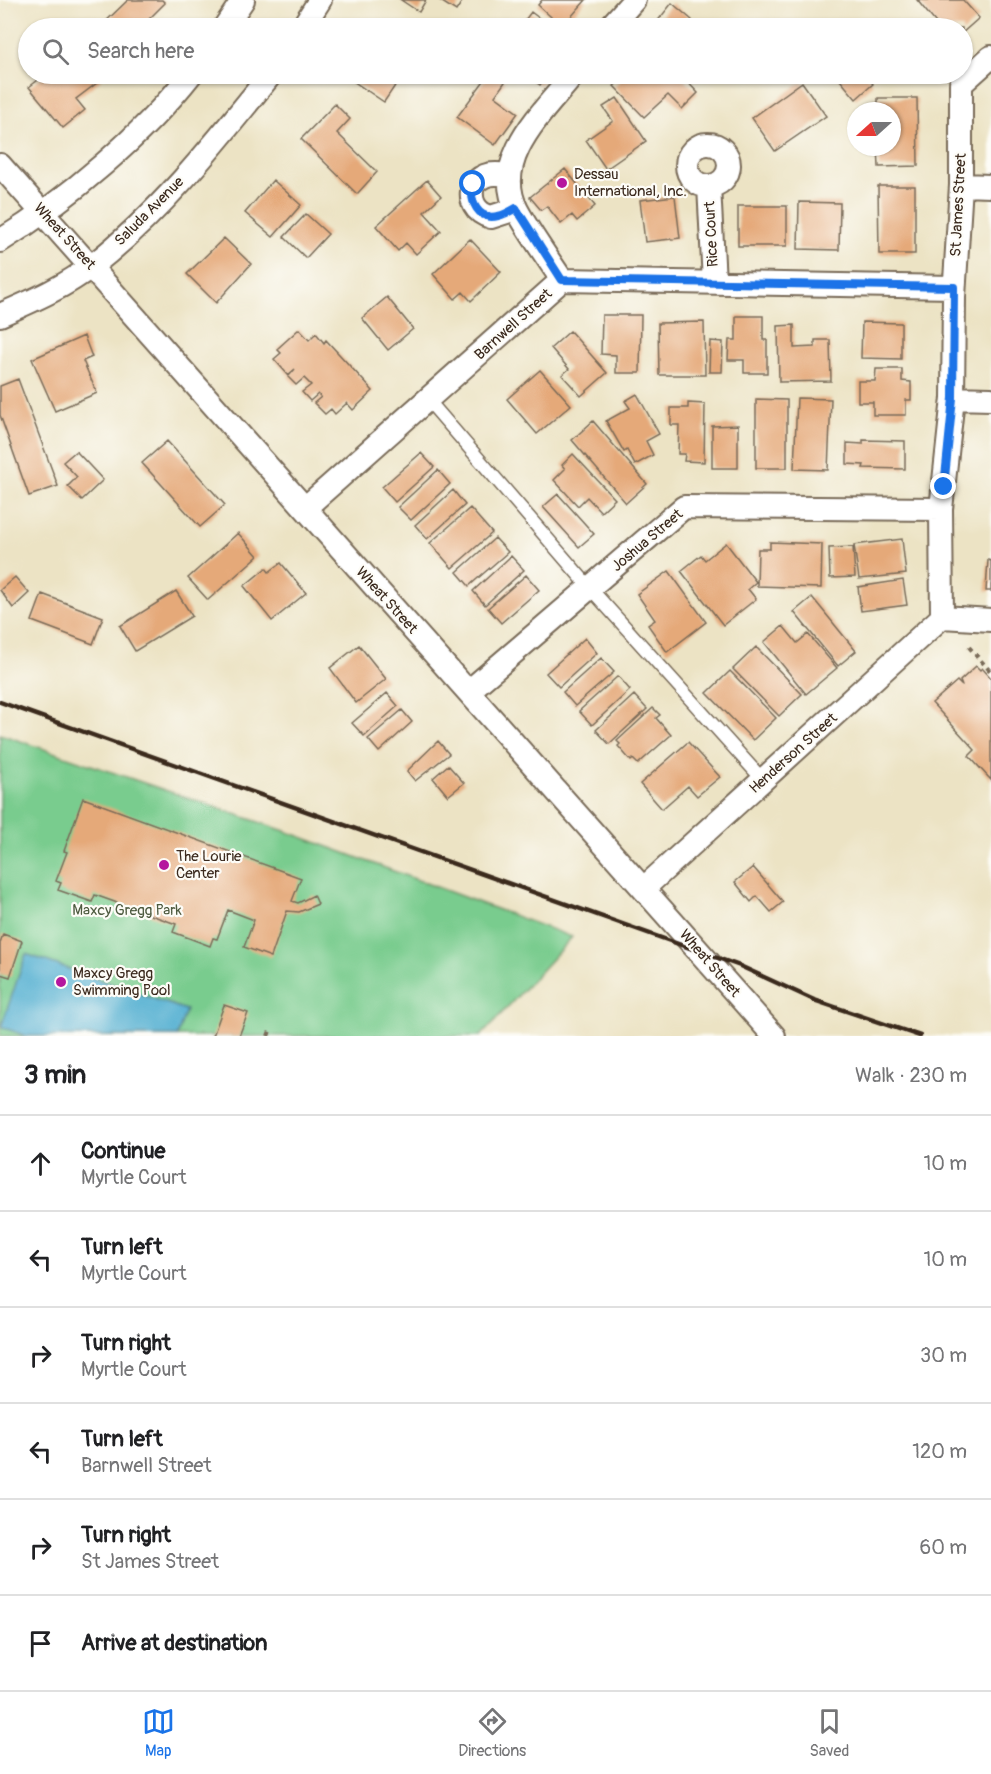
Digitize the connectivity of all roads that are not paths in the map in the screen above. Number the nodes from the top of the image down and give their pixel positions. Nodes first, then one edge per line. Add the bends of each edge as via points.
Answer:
1 (243, 0) edge
2 (320, 0) edge
3 (634, 0) edge
4 (231, 18) edge
5 (308, 18) edge
6 (618, 18) edge
7 (991, 57) edge
8 (973, 73) edge
9 (183, 84) edge
10 (263, 84) edge
11 (565, 84) edge
12 (961, 84) edge
13 (0, 165) edge
14 (510, 175) junction
15 (961, 185) junction
16 (709, 186) dead end
17 (991, 186) edge
18 (516, 208) junction
19 (44, 214) junction
20 (0, 241) edge
21 (91, 266) junction
22 (562, 280) junction
23 (714, 282) junction
24 (954, 287) junction
25 (0, 315) edge
26 (953, 398) junction
27 (991, 399) edge
28 (428, 400) junction
29 (305, 508) junction
30 (941, 509) junction
31 (590, 588) junction
32 (942, 617) junction
33 (991, 620) edge
34 (468, 692) junction
35 (763, 780) junction
36 (644, 888) junction
37 (774, 1036) edge

1 - 4 street
2 - 5 street
3 - 6 street
7 - 8 street, St James Street
9 - 19 street via 164,108
10 - 21 street, Saluda Avenue via 176,186
11 - 14 street via 517,147
12 - 15 street, St James Street
13 - 19 street, Wheat Street
14 - 18 street via 509,187
14 - 18 street via 484,175 473,184 472,199 478,211 491,217
15 - 17 street
15 - 24 street, St James Street
16 - 23 street, Rice Court
18 - 22 street
19 - 20 street
19 - 21 street, Wheat Street
21 - 25 street, Saluda Avenue via 44,296
21 - 29 street, Wheat Street
22 - 23 street, Barnwell Street
22 - 28 street, Barnwell Street
23 - 24 street, Barnwell Street
24 - 26 street, St James Street
26 - 27 street
26 - 30 street, St James Street
28 - 29 street, Barnwell Street
28 - 31 lane
29 - 34 street, Wheat Street
30 - 31 street, Joshua Street via 684,507
30 - 32 street, St James Street
31 - 34 street, Joshua Street
31 - 35 lane
32 - 33 street
32 - 35 street, Henderson Street
34 - 36 street, Wheat Street
35 - 36 street, Henderson Street
36 - 37 street, Wheat Street

